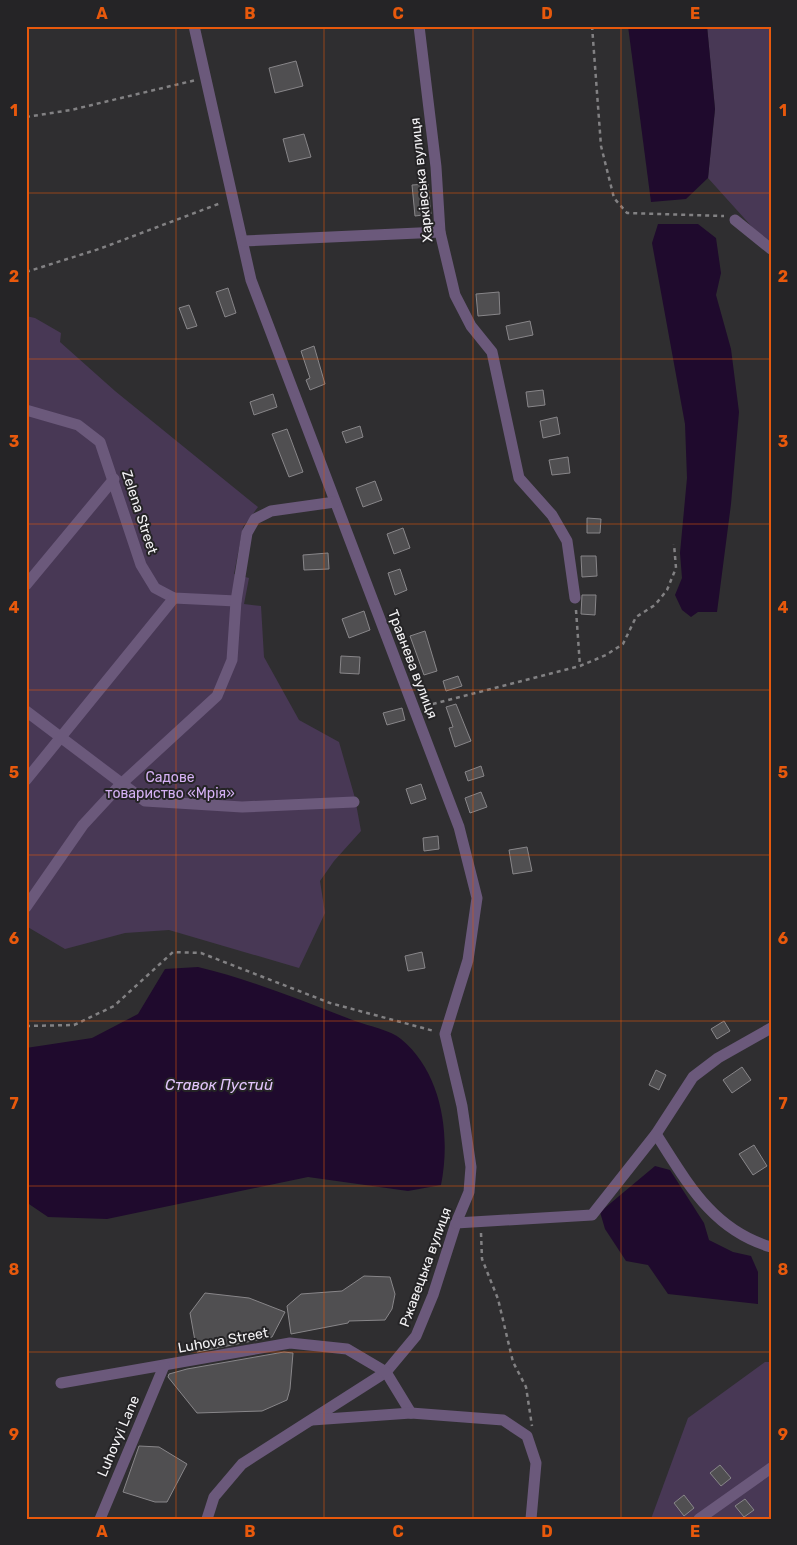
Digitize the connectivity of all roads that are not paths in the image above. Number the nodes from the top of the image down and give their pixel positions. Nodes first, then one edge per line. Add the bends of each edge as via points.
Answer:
1 (194, 26) edge
2 (419, 26) edge
3 (735, 220) road end
4 (440, 232) junction
5 (243, 241) junction
6 (771, 249) edge
7 (26, 410) edge
8 (114, 479) junction
9 (335, 502) junction
10 (26, 586) edge
11 (174, 598) junction
12 (575, 598) road end
13 (236, 601) junction
14 (26, 711) edge
15 (60, 738) junction
16 (26, 780) edge
17 (120, 784) junction
18 (354, 802) dead end
19 (26, 907) edge
20 (771, 1028) edge
21 (462, 1106) joint
22 (656, 1134) junction
23 (456, 1223) junction
24 (771, 1247) edge
25 (164, 1366) junction
26 (386, 1372) junction
27 (61, 1383) dead end
28 (411, 1414) junction
29 (310, 1420) junction
30 (771, 1468) edge
31 (100, 1519) edge
32 (207, 1519) edge
33 (531, 1519) edge
34 (699, 1519) edge

1 - 5 street, Травнева вулиця
2 - 4 street, Харківська вулиця via 436,167
3 - 6 street
4 - 5 street
4 - 12 street, Харківська вулиця via 454,295 471,326 492,352 519,478 552,515 567,541
5 - 9 street, Травнева вулиця via 251,280
7 - 8 street, Zelena Street via 78,425 100,442
8 - 10 street
8 - 11 street, Zelena Street via 141,564 155,588
9 - 13 street via 271,511 255,519 247,533
9 - 21 street, Травнева вулиця via 459,827 477,898 468,960 445,1034
11 - 13 street, Zelena Street
11 - 15 street
13 - 17 street via 232,660 217,696
14 - 15 street
15 - 16 street
15 - 17 street
17 - 18 street via 145,802 242,806
17 - 19 street via 84,825
20 - 22 street via 718,1058 693,1077
21 - 23 street, Ржавецька вулиця via 471,1167 469,1192
22 - 23 street via 592,1214
22 - 24 street via 705,1206 732,1231
23 - 26 street, Ржавецька вулиця via 416,1336
25 - 26 street, Luhova Street via 290,1343 347,1349
25 - 27 street, Luhova Street
25 - 31 street, Luhovyi Lane
26 - 28 street
26 - 29 street, Ржавецька вулиця
28 - 29 street
28 - 33 street via 503,1420 528,1436 536,1463
29 - 32 street, Ржавецька вулиця via 242,1464 214,1497
30 - 34 street

